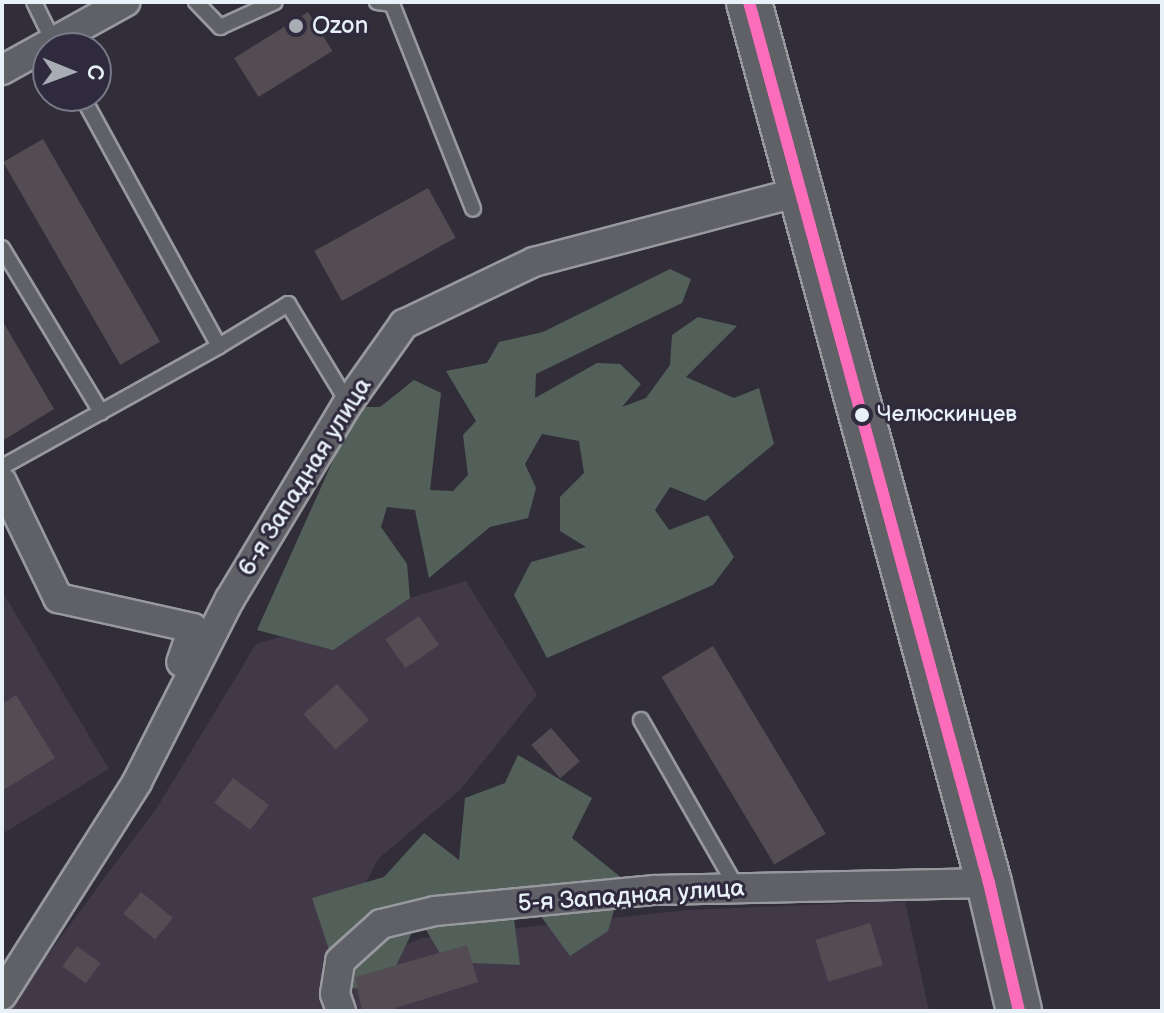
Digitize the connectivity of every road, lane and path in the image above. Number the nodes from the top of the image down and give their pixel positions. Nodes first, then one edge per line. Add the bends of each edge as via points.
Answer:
1 (34, 2) edge
2 (125, 2) edge
3 (196, 2) edge
4 (275, 2) edge
5 (377, 2) edge
6 (749, 2) edge
7 (49, 32) edge
8 (76, 32) edge
9 (32, 56) edge
10 (2, 70) edge
11 (91, 112) edge
12 (799, 192) junction
13 (473, 209) dead end
14 (2, 248) edge
15 (219, 346) junction
16 (348, 403) junction
17 (101, 412) junction
18 (2, 467) edge
19 (2, 482) edge
20 (641, 720) dead end
21 (137, 782) junction
22 (989, 883) junction
23 (737, 888) junction
24 (2, 995) edge
25 (341, 1011) edge
26 (1019, 1011) edge

1 - 7 lane
2 - 8 street
3 - 4 lane via 220,27
5 - 13 lane via 392,4
6 - 12 main road
9 - 10 street
11 - 15 lane
12 - 16 street, 6-я Западная улица via 534,262 404,324
12 - 22 main road
14 - 17 lane
15 - 16 lane via 288,304
15 - 17 lane
16 - 21 street, 6-я Западная улица via 230,599
17 - 18 lane
19 - 21 street via 58,598 193,628
20 - 23 lane
21 - 24 street, 6-я Западная улица
22 - 23 street, 5-я Западная улица
22 - 26 main road
23 - 25 street, 5-я Западная улица via 655,890 435,911 381,924 340,961 335,994

